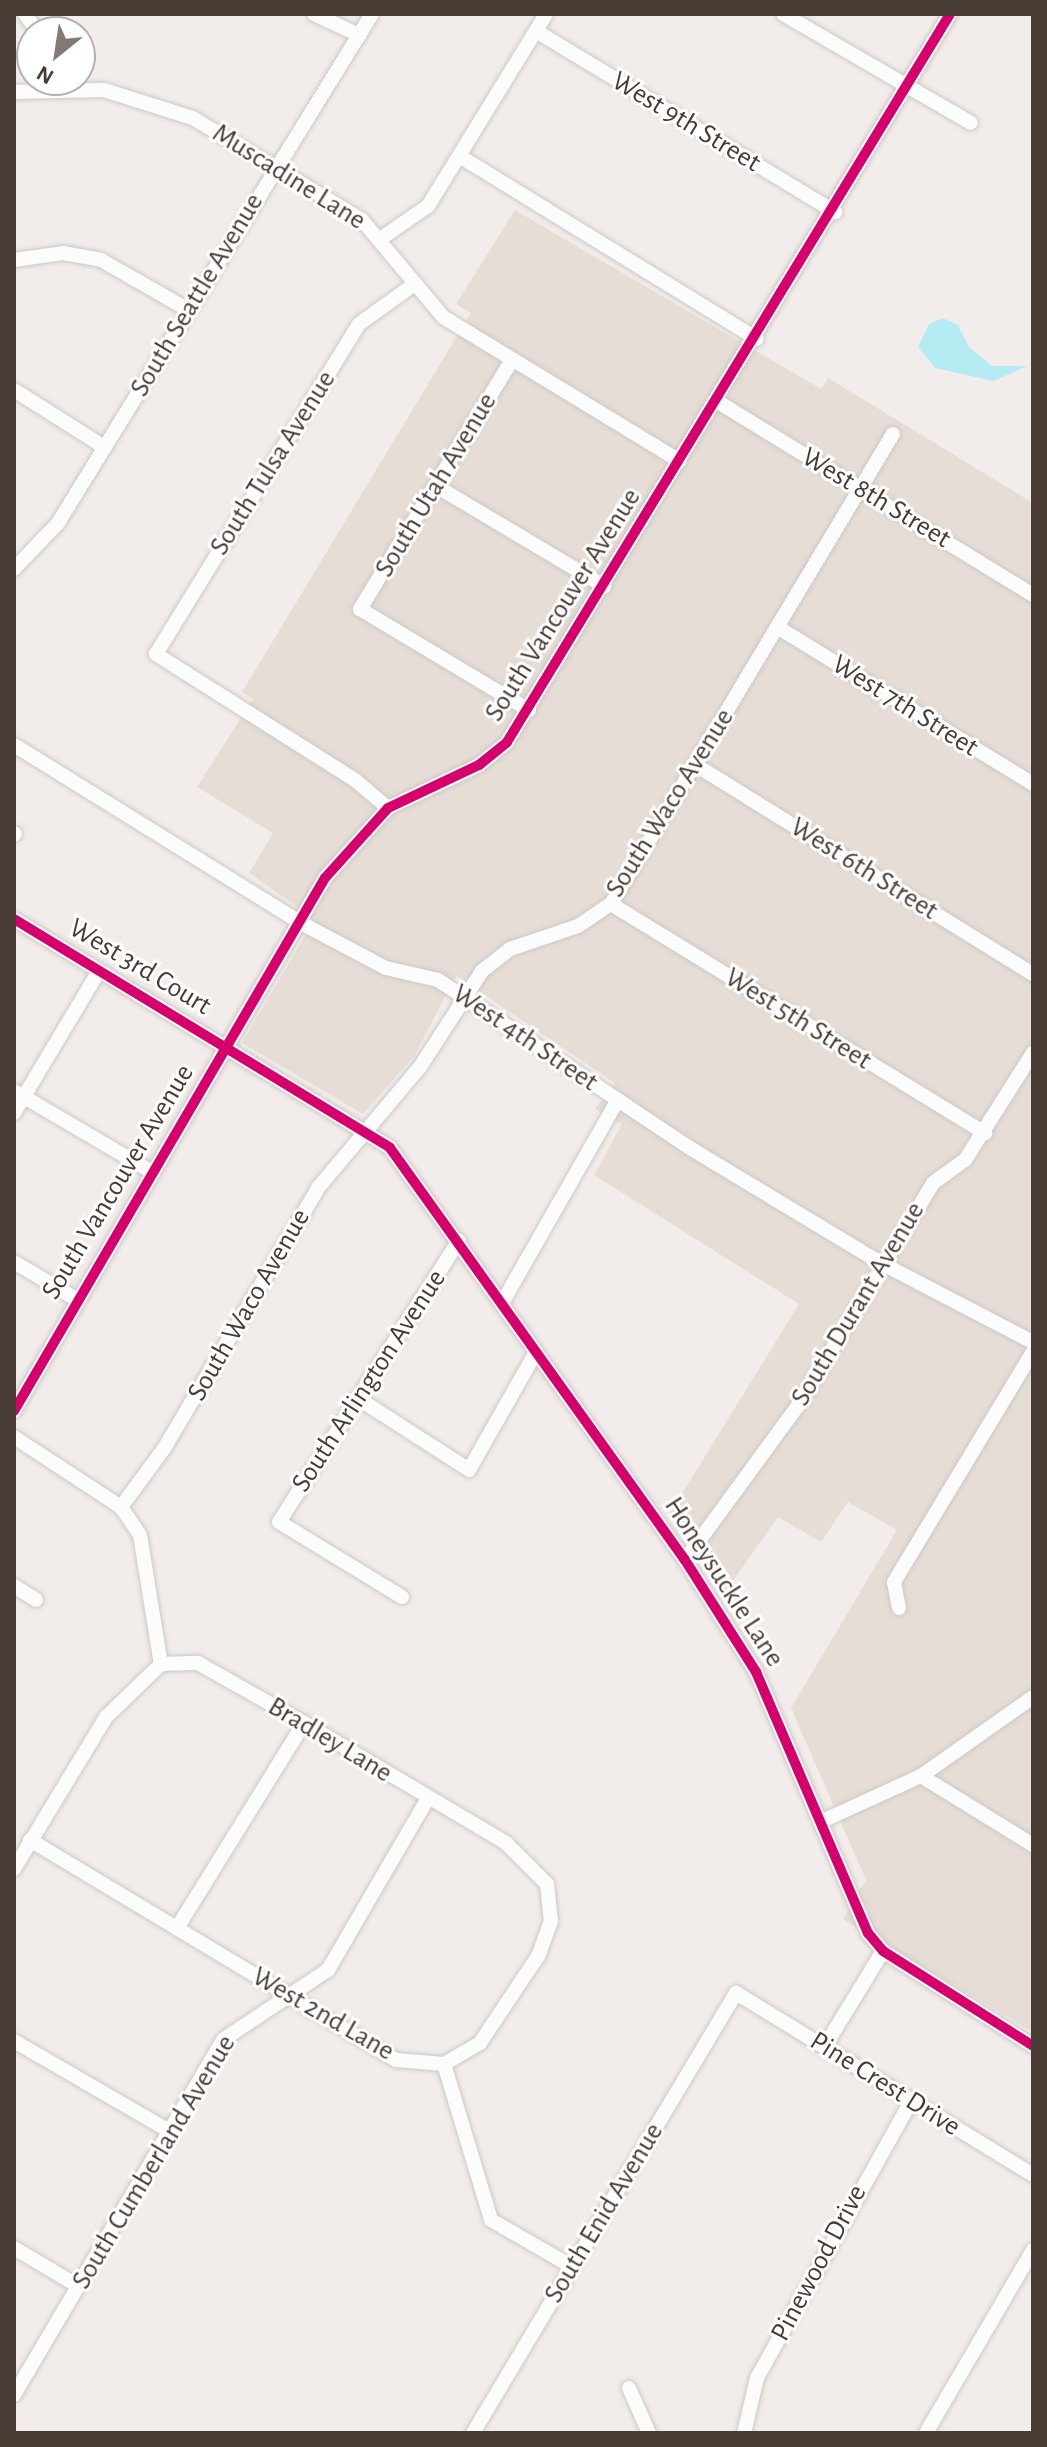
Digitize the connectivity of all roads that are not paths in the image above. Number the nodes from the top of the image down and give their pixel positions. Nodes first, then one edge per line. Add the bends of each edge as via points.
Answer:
1 (314, 14) edge
2 (372, 14) edge
3 (546, 14) edge
4 (783, 14) edge
5 (950, 14) edge
6 (536, 31) junction
7 (359, 35) junction
8 (904, 87) junction
9 (96, 89) edge
10 (971, 123) dead end
11 (461, 157) junction
12 (274, 167) junction
13 (835, 212) junction
14 (383, 237) junction
15 (14, 260) edge
16 (413, 285) junction
17 (187, 309) junction
18 (757, 339) junction
19 (512, 360) junction
20 (14, 390) edge
21 (718, 402) junction
22 (893, 434) dead end
23 (104, 447) junction
24 (680, 461) junction
25 (436, 486) junction
26 (861, 488) junction
27 (15, 566) edge
28 (604, 586) junction
29 (1033, 595) edge
30 (777, 627) junction
31 (529, 710) junction
32 (14, 745) edge
33 (694, 764) junction
34 (1033, 784) edge
35 (388, 808) junction
36 (611, 904) junction
37 (14, 919) edge
38 (299, 922) junction
39 (99, 971) junction
40 (1033, 974) edge
41 (465, 997) junction
42 (227, 1046) junction
43 (1033, 1053) edge
44 (19, 1094) edge
45 (618, 1100) junction
46 (14, 1113) edge
47 (364, 1131) junction
48 (985, 1133) junction
49 (152, 1172) junction
50 (459, 1241) junction
51 (14, 1262) edge
52 (881, 1263) junction
53 (76, 1299) junction
54 (502, 1303) junction
55 (1033, 1342) edge
56 (536, 1352) junction
57 (1033, 1352) edge
58 (359, 1399) junction
59 (14, 1411) edge
60 (14, 1437) edge
61 (121, 1507) junction
62 (685, 1560) junction
63 (14, 1586) edge
64 (402, 1597) dead end
65 (36, 1600) dead end
66 (899, 1608) dead end
67 (161, 1664) junction
68 (1033, 1697) edge
69 (304, 1723) junction
70 (921, 1776) junction
71 (427, 1800) junction
72 (820, 1822) junction
73 (30, 1840) junction
74 (1033, 1845) edge
75 (14, 1869) edge
76 (177, 1928) junction
77 (883, 1951) junction
78 (286, 1993) junction
79 (736, 1993) joint
80 (14, 2041) edge
81 (825, 2046) junction
82 (1033, 2046) edge
83 (444, 2064) junction
84 (911, 2101) junction
85 (169, 2131) junction
86 (1033, 2175) edge
87 (14, 2248) edge
88 (1033, 2250) edge
89 (571, 2266) junction
90 (78, 2286) junction
91 (629, 2388) dead end
92 (14, 2395) edge
93 (473, 2433) edge
94 (649, 2433) edge
95 (744, 2433) edge
96 (926, 2433) edge

1 - 7 street
2 - 7 street, South Seattle Avenue
3 - 6 street
4 - 8 street
5 - 8 street, South Vancouver Avenue
6 - 11 street
6 - 13 street, West 9th Street
7 - 12 street, South Seattle Avenue
8 - 10 street
8 - 13 street, South Vancouver Avenue
9 - 12 street, Muscadine Lane via 171,107
11 - 14 street via 428,206
11 - 18 street
12 - 14 street, Muscadine Lane
12 - 17 street, South Seattle Avenue
13 - 18 street, South Vancouver Avenue
14 - 16 street, Muscadine Lane
15 - 17 street via 63,253 101,260
16 - 19 street, Muscadine Lane via 443,317
16 - 35 street, South Tulsa Avenue via 359,324 158,658 355,780
17 - 23 street, South Seattle Avenue
18 - 21 street, South Vancouver Avenue
19 - 24 street, Muscadine Lane
19 - 25 street, South Utah Avenue
20 - 23 street
21 - 24 street, South Vancouver Avenue
21 - 26 street, West 8th Street
22 - 26 street, South Waco Avenue
23 - 27 street, South Seattle Avenue via 58,523
24 - 28 street, South Vancouver Avenue
25 - 28 street
25 - 31 street, South Utah Avenue via 360,609
26 - 29 street, West 8th Street
26 - 30 street, South Waco Avenue
28 - 31 street, South Vancouver Avenue
30 - 33 street, South Waco Avenue
30 - 34 street, West 7th Street
31 - 35 street, South Vancouver Avenue via 479,765
32 - 38 street, West 4th Street
33 - 36 street, South Waco Avenue
33 - 40 street, West 6th Street
35 - 38 street, South Vancouver Avenue via 325,878
36 - 41 street, South Waco Avenue via 578,926 510,949
36 - 48 street, West 5th Street
37 - 39 street, West 3rd Court
38 - 41 street, West 4th Street via 386,968 438,980
38 - 42 street, South Vancouver Avenue
39 - 42 street, West 3rd Court
39 - 44 street
41 - 45 street, West 4th Street
41 - 47 street, South Waco Avenue via 420,1067
42 - 47 street, West 3rd Court
42 - 49 street, South Vancouver Avenue
43 - 48 street, South Durant Avenue
44 - 46 street
44 - 49 street
45 - 52 street, West 4th Street
45 - 54 street
47 - 50 street, Honeysuckle Lane via 390,1148
47 - 61 street, South Waco Avenue via 318,1188 165,1447
48 - 52 street, South Durant Avenue via 933,1183
49 - 53 street, South Vancouver Avenue
50 - 54 street, Honeysuckle Lane
50 - 58 street, South Arlington Avenue
51 - 53 street
52 - 55 street, West 4th Street
52 - 62 street, South Durant Avenue via 797,1407
53 - 59 street, South Vancouver Avenue
54 - 56 street, Honeysuckle Lane
56 - 58 street via 469,1470
56 - 62 street, Honeysuckle Lane
57 - 66 street via 894,1582
58 - 64 street, South Arlington Avenue via 279,1522
60 - 61 street
61 - 67 street via 140,1535
62 - 72 street, Honeysuckle Lane via 756,1672
63 - 65 street
67 - 69 street, Bradley Lane via 198,1663
67 - 73 street via 106,1717
68 - 70 street
69 - 71 street, Bradley Lane
69 - 76 street
70 - 72 street
70 - 74 street
71 - 78 street, South Cumberland Avenue via 328,1970
71 - 83 street, Bradley Lane via 506,1843 547,1884 551,1921 538,1956 480,2043
72 - 77 street, Honeysuckle Lane
73 - 75 street
73 - 76 street, West 2nd Lane
76 - 78 street, West 2nd Lane
77 - 81 street
77 - 82 street
78 - 83 street, West 2nd Lane via 396,2060
78 - 85 street, South Cumberland Avenue via 224,2039
79 - 81 street, Pine Crest Drive
79 - 89 street, South Enid Avenue
80 - 85 street
81 - 84 street, Pine Crest Drive
83 - 89 street via 491,2220
84 - 86 street, Pine Crest Drive
84 - 95 street, Pinewood Drive via 757,2378
85 - 90 street, South Cumberland Avenue
87 - 90 street
88 - 96 street
89 - 93 street, South Enid Avenue
90 - 92 street, South Cumberland Avenue
91 - 94 street

